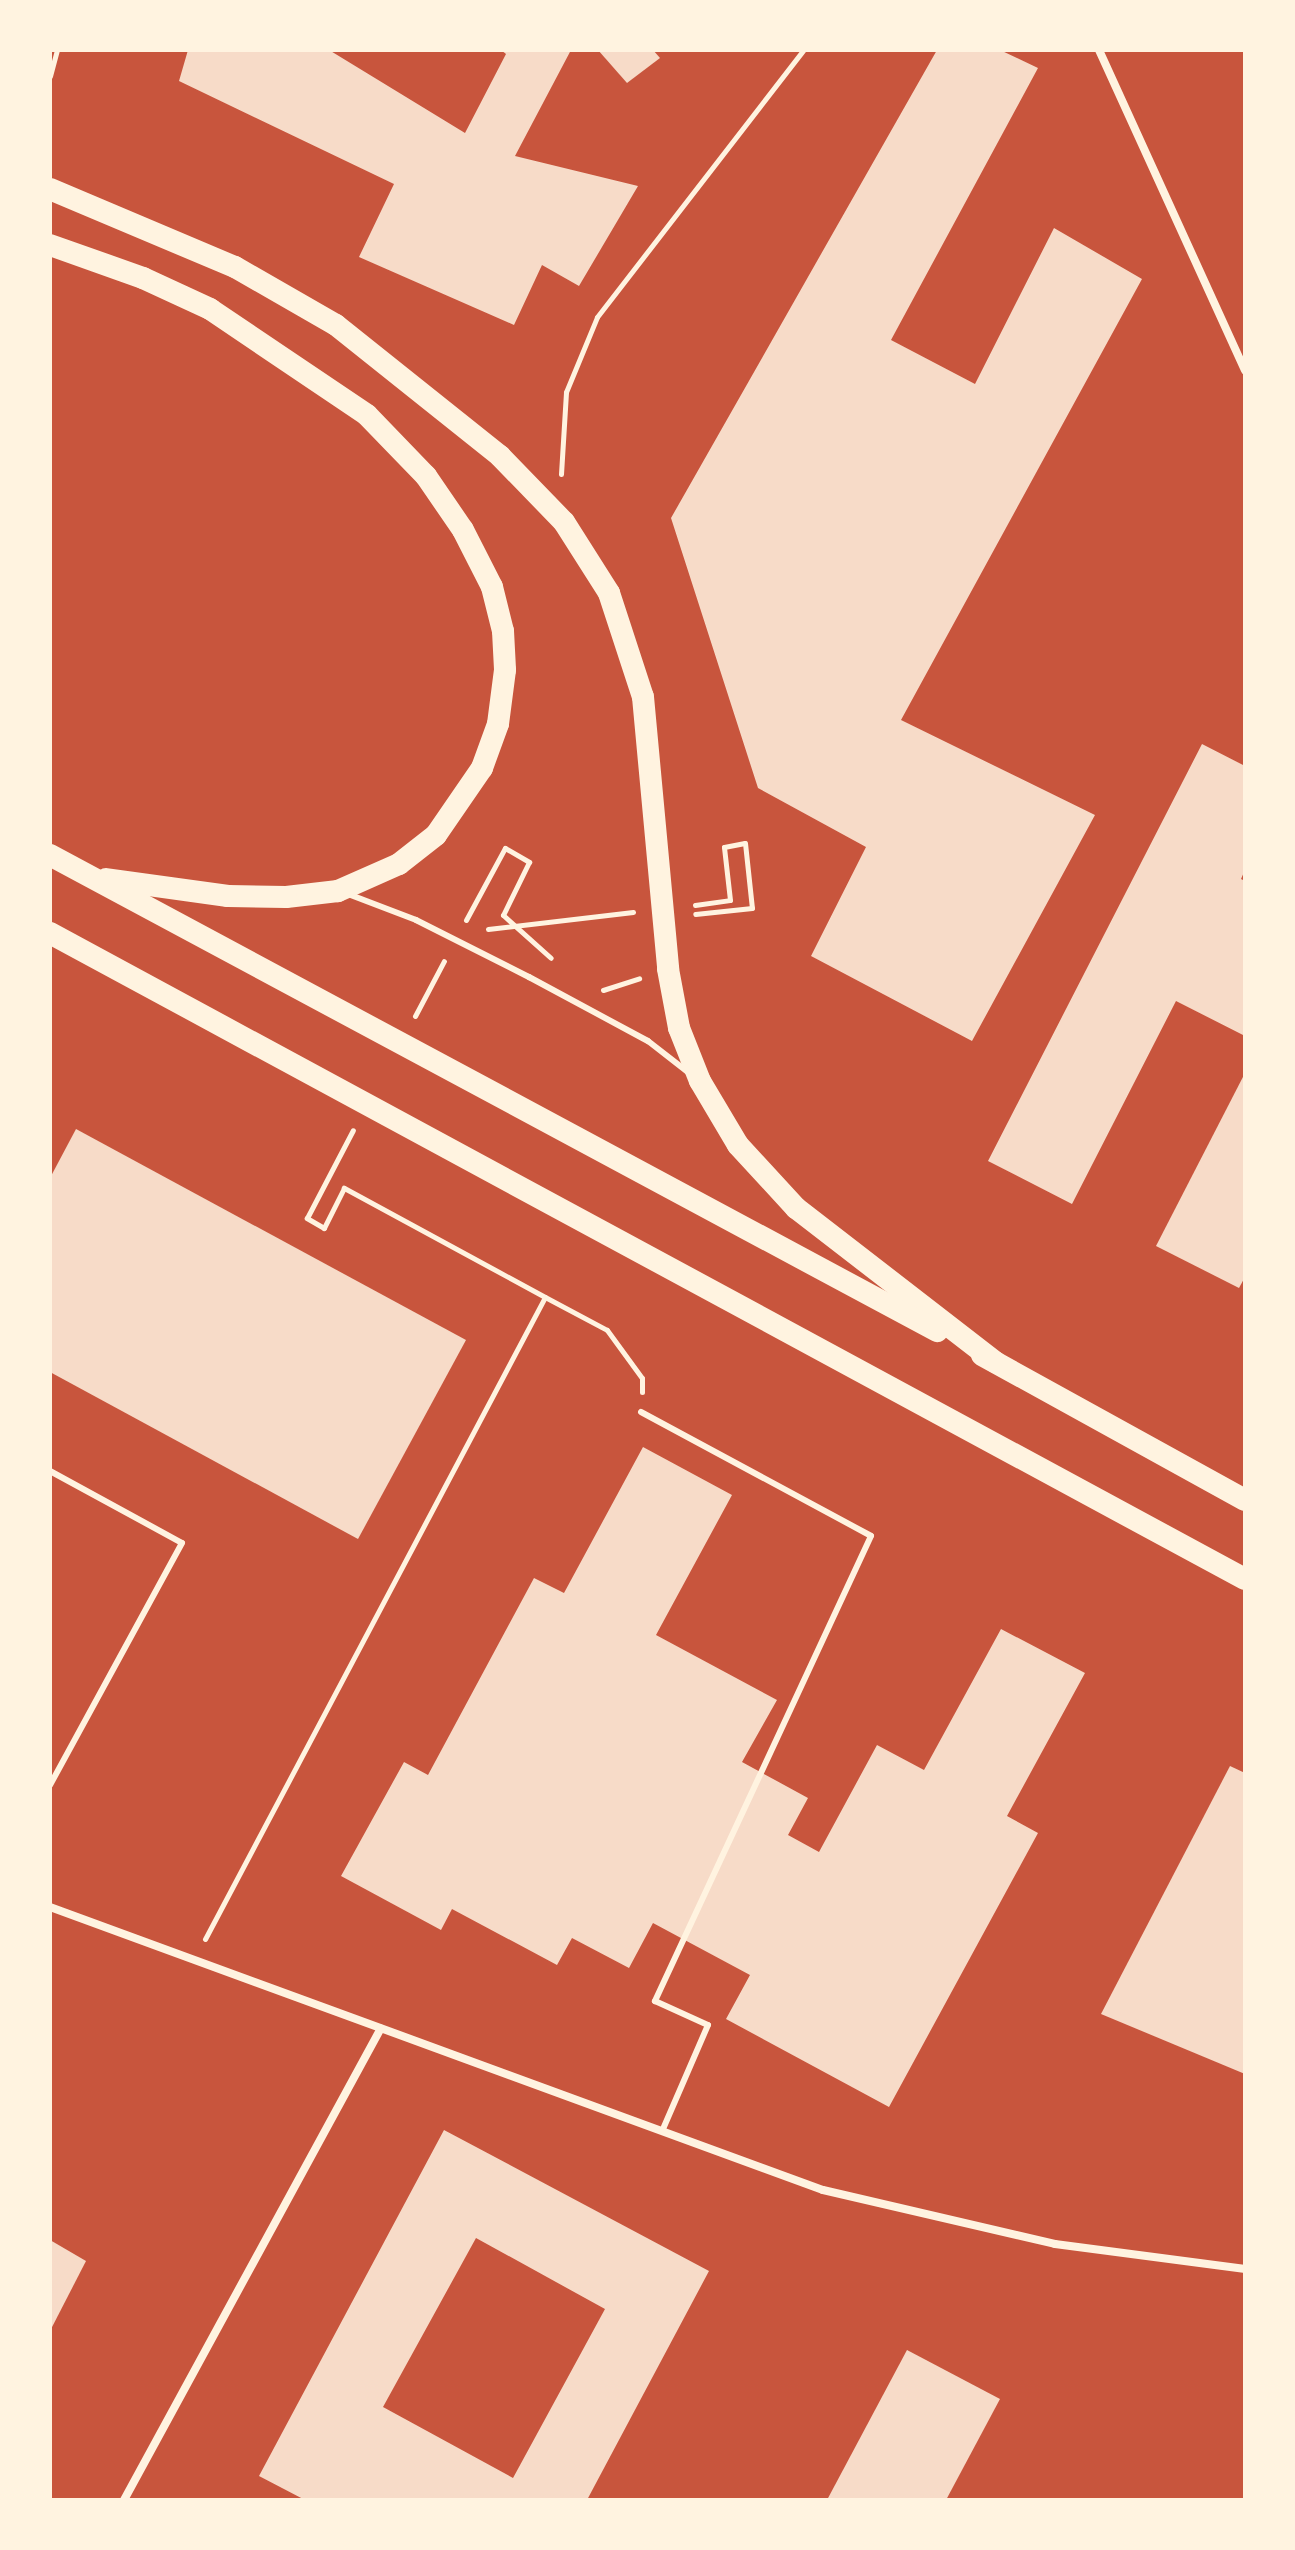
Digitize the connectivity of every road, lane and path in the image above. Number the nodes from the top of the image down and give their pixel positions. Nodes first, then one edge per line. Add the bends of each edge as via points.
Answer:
1 (57, 50) edge
2 (803, 50) edge
3 (1099, 50) edge
4 (50, 76) edge
5 (50, 189) edge
6 (56, 251) edge
7 (1245, 370) edge
8 (560, 483) dead end
9 (50, 855) edge
10 (495, 868) dead end
11 (89, 877) junction
12 (338, 891) junction
13 (685, 906) dead end
14 (640, 911) dead end
15 (689, 915) dead end
16 (474, 930) dead end
17 (50, 933) edge
18 (564, 966) dead end
19 (668, 969) junction
20 (589, 982) dead end
21 (700, 1081) junction
22 (322, 1189) dead end
23 (545, 1297) junction
24 (995, 1362) junction
25 (641, 1412) joint
26 (50, 1471) edge
27 (1245, 1500) edge
28 (1245, 1579) edge
29 (50, 1785) edge
30 (50, 1907) edge
31 (193, 1961) junction
32 (381, 2028) junction
33 (663, 2129) junction
34 (1245, 2269) edge
35 (124, 2500) edge

1 - 4 path
2 - 8 path via 597,317 566,392
3 - 7 street
5 - 19 highway via 235,267 336,325 500,456 564,522 609,593 643,697
6 - 12 highway via 143,278 210,309 367,415 426,476 463,530 492,587 505,670 498,724 482,768 436,835 399,864
9 - 11 highway
10 - 18 path via 505,848 529,862 503,915
11 - 12 highway via 228,896
11 - 24 highway
12 - 21 lane via 416,920 529,977 648,1041
13 - 15 path via 730,900 724,847 745,843 752,908
14 - 16 path
17 - 28 highway
19 - 20 path via 602,990
19 - 21 highway via 679,1028
21 - 24 highway via 738,1145 796,1208
22 - 23 path via 307,1218 324,1228 344,1188
23 - 25 path via 607,1330 642,1378
23 - 31 path
24 - 27 highway
25 - 33 lane via 871,1536 655,2001 708,2025
26 - 29 lane via 182,1543
30 - 31 street
31 - 32 street
32 - 33 street
32 - 35 street
33 - 34 street via 823,2190 1055,2244

